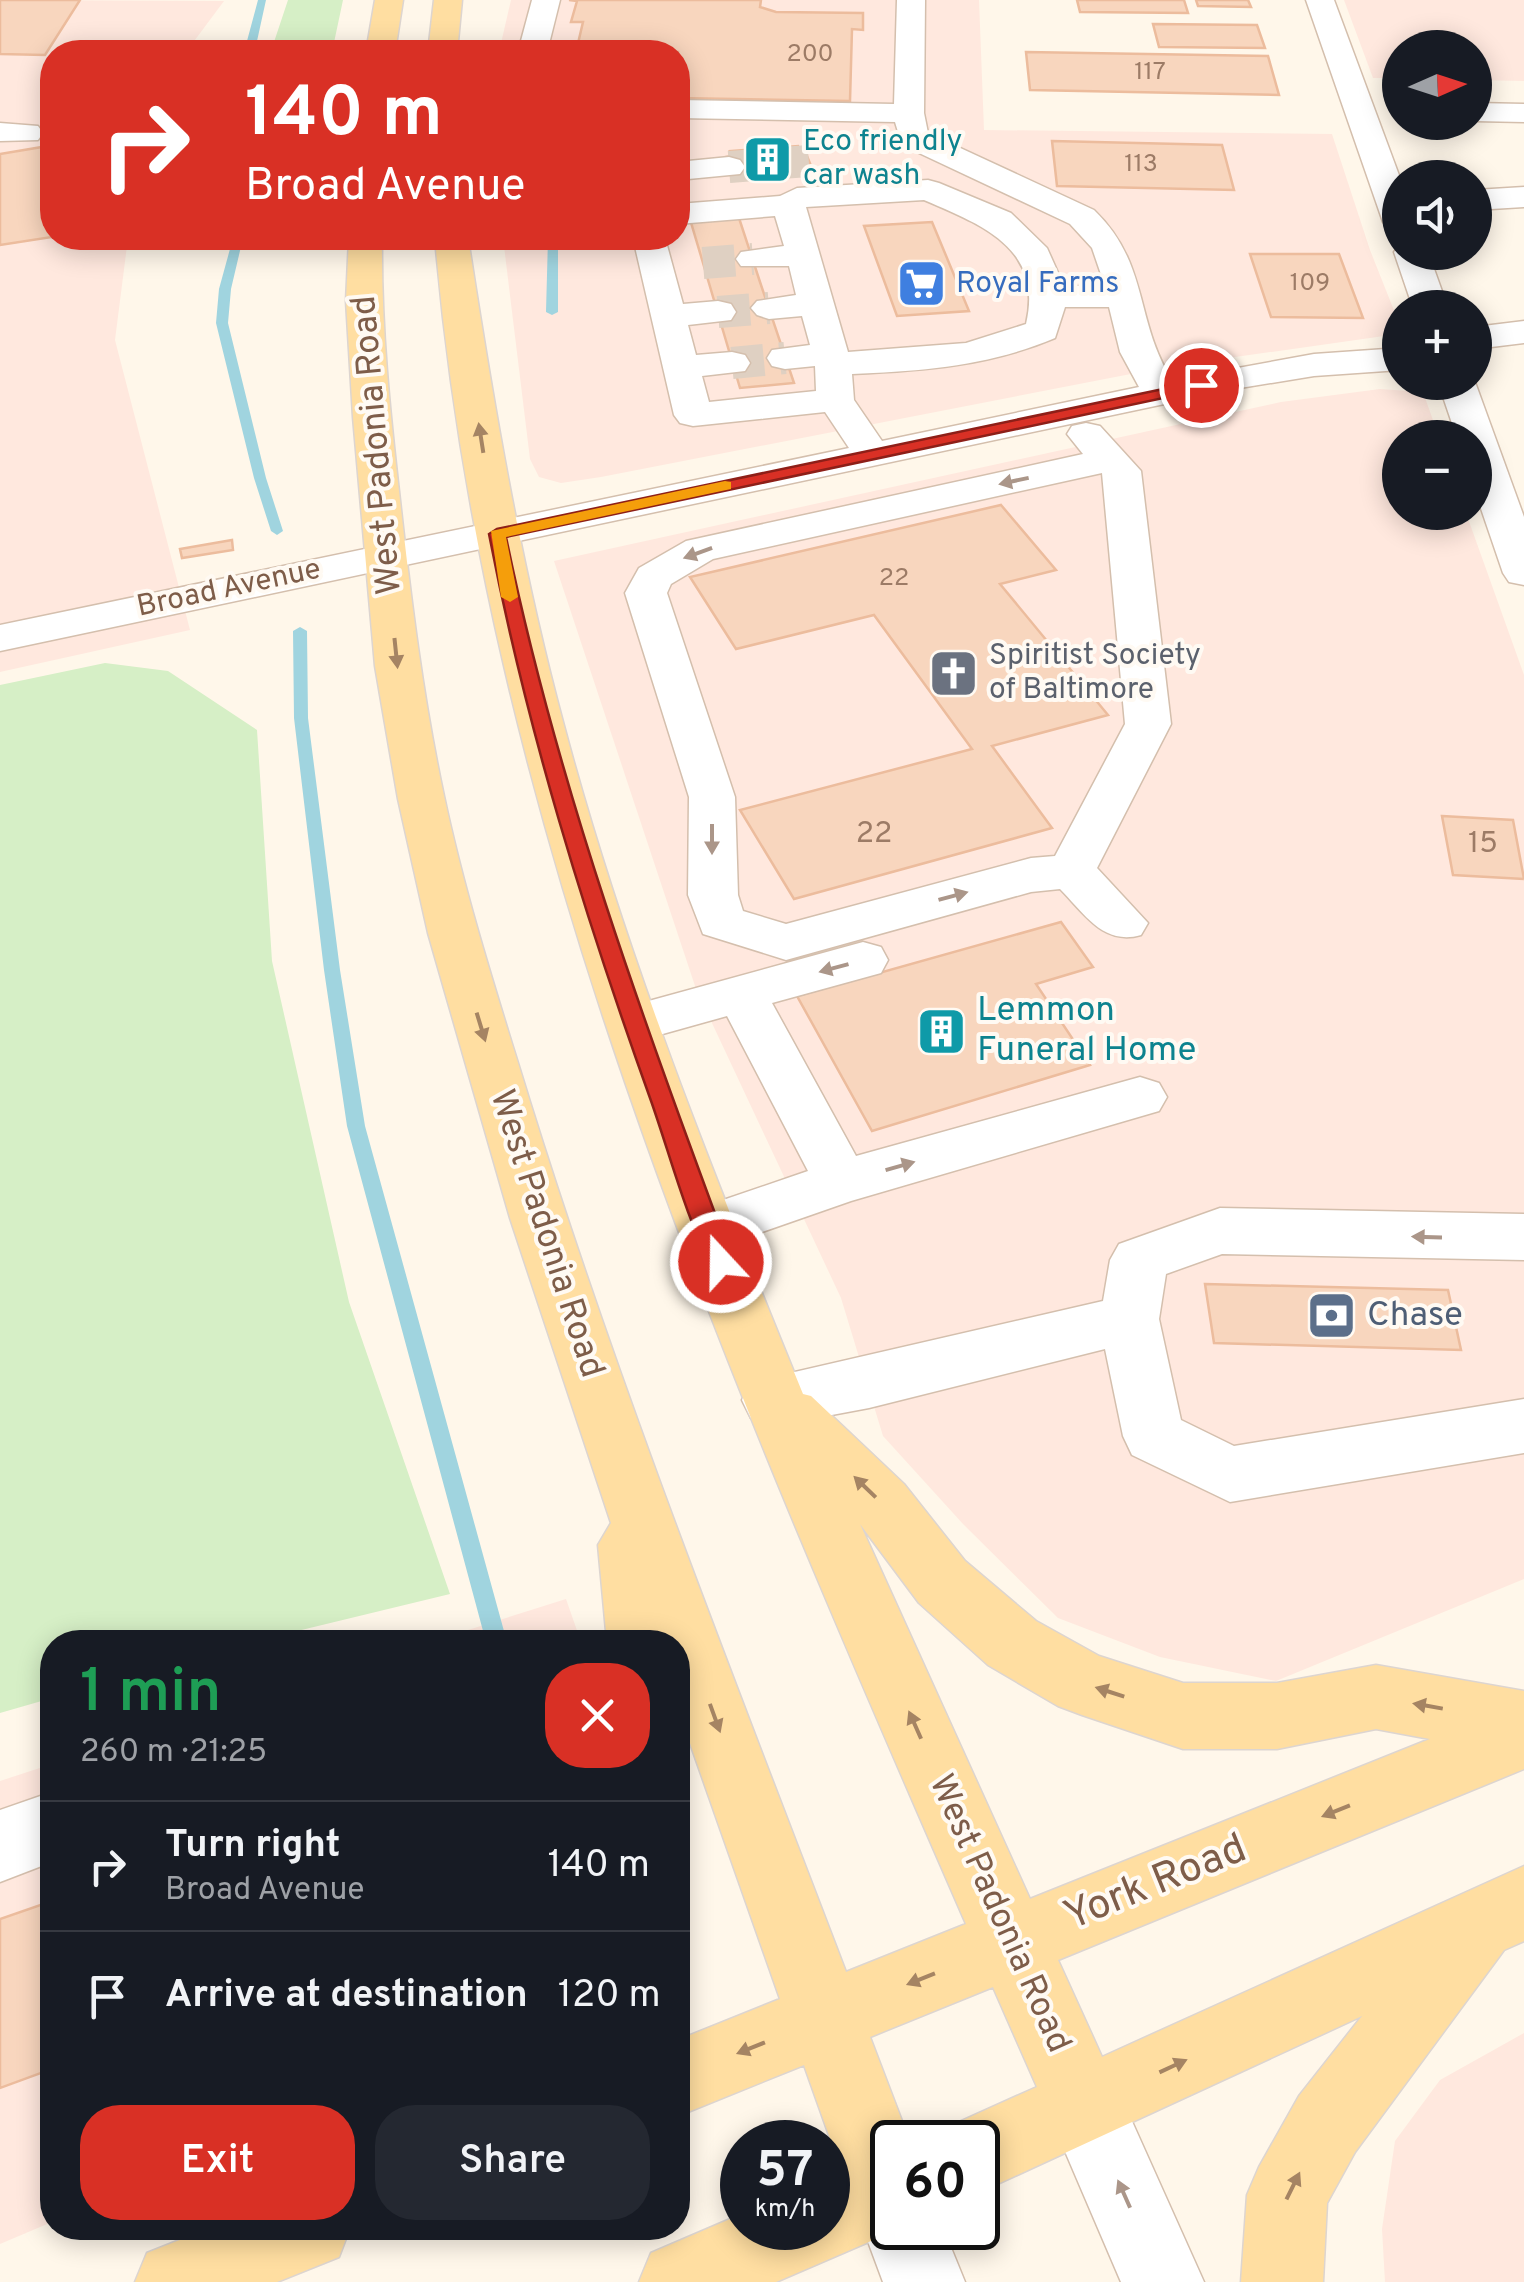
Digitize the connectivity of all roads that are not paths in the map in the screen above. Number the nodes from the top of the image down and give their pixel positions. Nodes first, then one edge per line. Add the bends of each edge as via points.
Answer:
1 (389, 0) edge
2 (448, 0) edge
3 (546, 0) edge
4 (910, 0) edge
5 (1320, 0) edge
6 (383, 40) edge
7 (445, 40) edge
8 (536, 40) edge
9 (690, 109) edge
10 (1360, 110) junction
11 (1382, 111) edge
12 (1492, 112) edge
13 (909, 113) junction
14 (1524, 113) edge
15 (876, 161) dead end
16 (729, 167) tunnel mouth
17 (1382, 169) edge
18 (690, 170) edge
19 (928, 190) junction
20 (1502, 198) edge
21 (1524, 234) edge
22 (365, 250) edge
23 (452, 250) edge
24 (685, 291) edge
25 (765, 296) junction
26 (1050, 296) junction
27 (1124, 297) junction
28 (815, 302) junction
29 (1524, 332) edge
30 (1492, 336) edge
31 (1382, 360) edge
32 (1162, 394) junction
33 (1463, 400) edge
34 (1067, 414) junction
35 (873, 455) junction
36 (1110, 460) junction
37 (497, 534) junction
38 (1520, 553) edge
39 (386, 556) junction
40 (0, 638) edge
41 (1097, 897) junction
42 (740, 994) junction
43 (634, 1024) junction
44 (1140, 1097) dead end
45 (842, 1182) junction
46 (708, 1228) junction
47 (1524, 1237) edge
48 (1129, 1319) junction
49 (773, 1400) junction
50 (1524, 1426) edge
51 (621, 1462) junction
52 (639, 1630) edge
53 (683, 1630) edge
54 (690, 1650) edge
55 (1524, 1724) edge
56 (1524, 1735) edge
57 (40, 1831) edge
58 (0, 1846) edge
59 (1503, 1912) edge
60 (1012, 1942) junction
61 (825, 2019) junction
62 (690, 2073) edge
63 (1085, 2107) junction
64 (1000, 2144) edge
65 (870, 2169) edge
66 (240, 2240) edge
67 (280, 2240) edge
68 (755, 2250) edge
69 (906, 2250) edge
70 (174, 2282) edge
71 (680, 2282) edge
72 (924, 2282) edge
73 (1162, 2282) edge
74 (1282, 2282) edge

1 - 6 main road
2 - 7 main road
3 - 8 street
4 - 13 street
5 - 10 street
9 - 13 street
10 - 11 street
10 - 17 street
12 - 14 street
13 - 27 street via 914,138 1082,217 1110,244
15 - 19 street
16 - 18 street
19 - 26 street via 999,220 1036,255
19 - 28 street via 797,198
20 - 21 street
22 - 39 main road, West Padonia Road
37 -> 23 main road, West Padonia Road
24 - 28 street
24 - 28 street via 693,415
25 - 28 street
25 - 28 street
25 - 28 street
26 - 27 street
26 - 28 street via 1042,330 1004,348 948,357
27 - 32 street via 1138,352
28 - 35 street
29 - 30 street
31 - 32 street, Broad Avenue
32 - 34 street, Broad Avenue
33 - 38 street
34 - 35 street, Broad Avenue
34 - 36 street
35 - 37 street, Broad Avenue
36 - 41 street via 1120,472 1148,724
36 -> 41 street via 700,550 654,577 646,593 712,797 713,895 721,922 786,942 1032,875
37 - 39 street, Broad Avenue
37 - 43 main road, West Padonia Road via 521,652
39 - 40 street, Broad Avenue
39 -> 51 main road, West Padonia Road via 404,704 453,933 538,1218
41 -> 42 street
42 - 43 street
42 - 45 street
43 - 46 main road, West Padonia Road
45 -> 44 street
45 - 46 street
46 - 49 main road, West Padonia Road
47 -> 48 street via 1220,1231 1139,1260
48 - 49 street
48 - 50 street via 1154,1436 1230,1474
55 -> 49 main road via 1376,1697 1276,1716 1183,1716 1082,1683 1012,1643 942,1582 882,1504
60 -> 49 main road, West Padonia Road
51 - 52 main road
51 -> 53 main road, West Padonia Road
54 -> 61 main road, West Padonia Road
56 -> 60 main road, York Road
57 - 58 street
63 -> 59 main road
74 -> 59 main road via 1286,2195 1327,2124
60 -> 61 main road, York Road
60 - 63 main road, West Padonia Road
61 -> 62 main road, York Road
61 - 65 main road, West Padonia Road
63 - 64 main road
73 -> 63 street
66 - 70 main road
67 - 70 main road
68 - 71 main road
69 - 72 street

